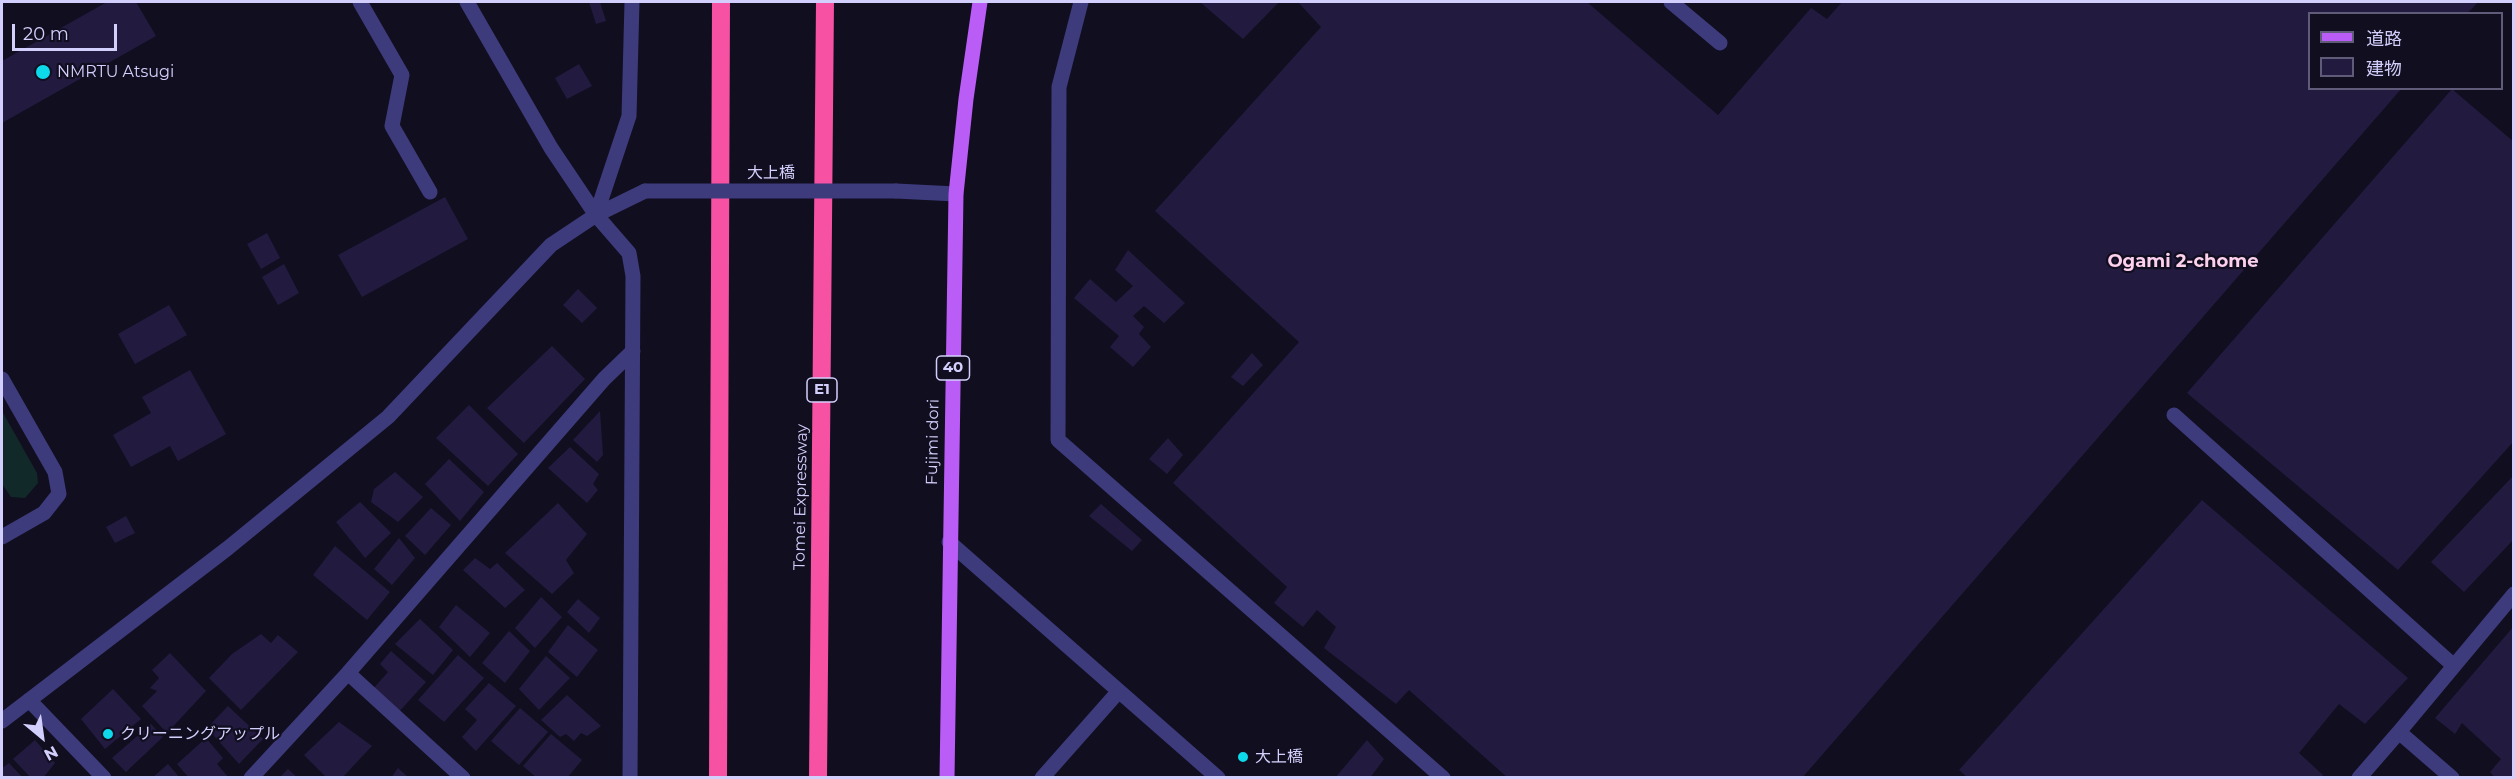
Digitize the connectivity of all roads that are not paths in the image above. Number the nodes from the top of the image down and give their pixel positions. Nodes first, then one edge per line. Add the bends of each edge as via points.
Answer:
1 (360, 2) edge
2 (467, 2) edge
3 (632, 2) edge
4 (722, 2) edge
5 (825, 2) edge
6 (980, 2) edge
7 (1081, 2) edge
8 (1671, 2) edge
9 (1720, 43) dead end
10 (430, 192) dead end
11 (956, 194) junction
12 (596, 215) junction
13 (633, 351) junction
14 (2, 379) edge
15 (2174, 415) dead end
16 (2, 537) edge
17 (949, 542) junction
18 (2514, 594) edge
19 (2454, 666) junction
20 (348, 673) junction
21 (1119, 691) junction
22 (29, 700) junction
23 (2, 721) edge
24 (2399, 732) junction
25 (104, 777) edge
26 (251, 777) edge
27 (463, 777) edge
28 (630, 777) edge
29 (718, 777) edge
30 (818, 777) edge
31 (947, 777) edge
32 (1042, 777) edge
33 (1218, 777) edge
34 (1443, 777) edge
35 (2359, 777) edge
36 (2452, 777) edge

1 - 10 street via 402,75 392,126
2 - 12 street via 551,148
3 - 12 street via 630,116
4 - 29 highway
5 - 30 highway, Tomei Expressway / E1
6 - 11 main road, Fujimi dori / 40
7 - 34 street via 1059,87 1058,440
8 - 9 street
11 - 12 street, 大上橋, bridge via 645,190
11 - 17 main road, Fujimi dori / 40
12 - 13 street via 629,253 633,276
12 - 22 street via 551,245 388,417 228,548
13 - 20 street via 604,378
13 - 28 street
14 - 16 street via 55,472 59,494 44,513
15 - 19 street
17 - 21 street
17 - 31 main road, Fujimi dori / 40
18 - 19 street
19 - 24 street
20 - 26 street
20 - 27 street
21 - 32 street
21 - 33 street
22 - 23 street
22 - 25 street
24 - 35 street
24 - 36 street

